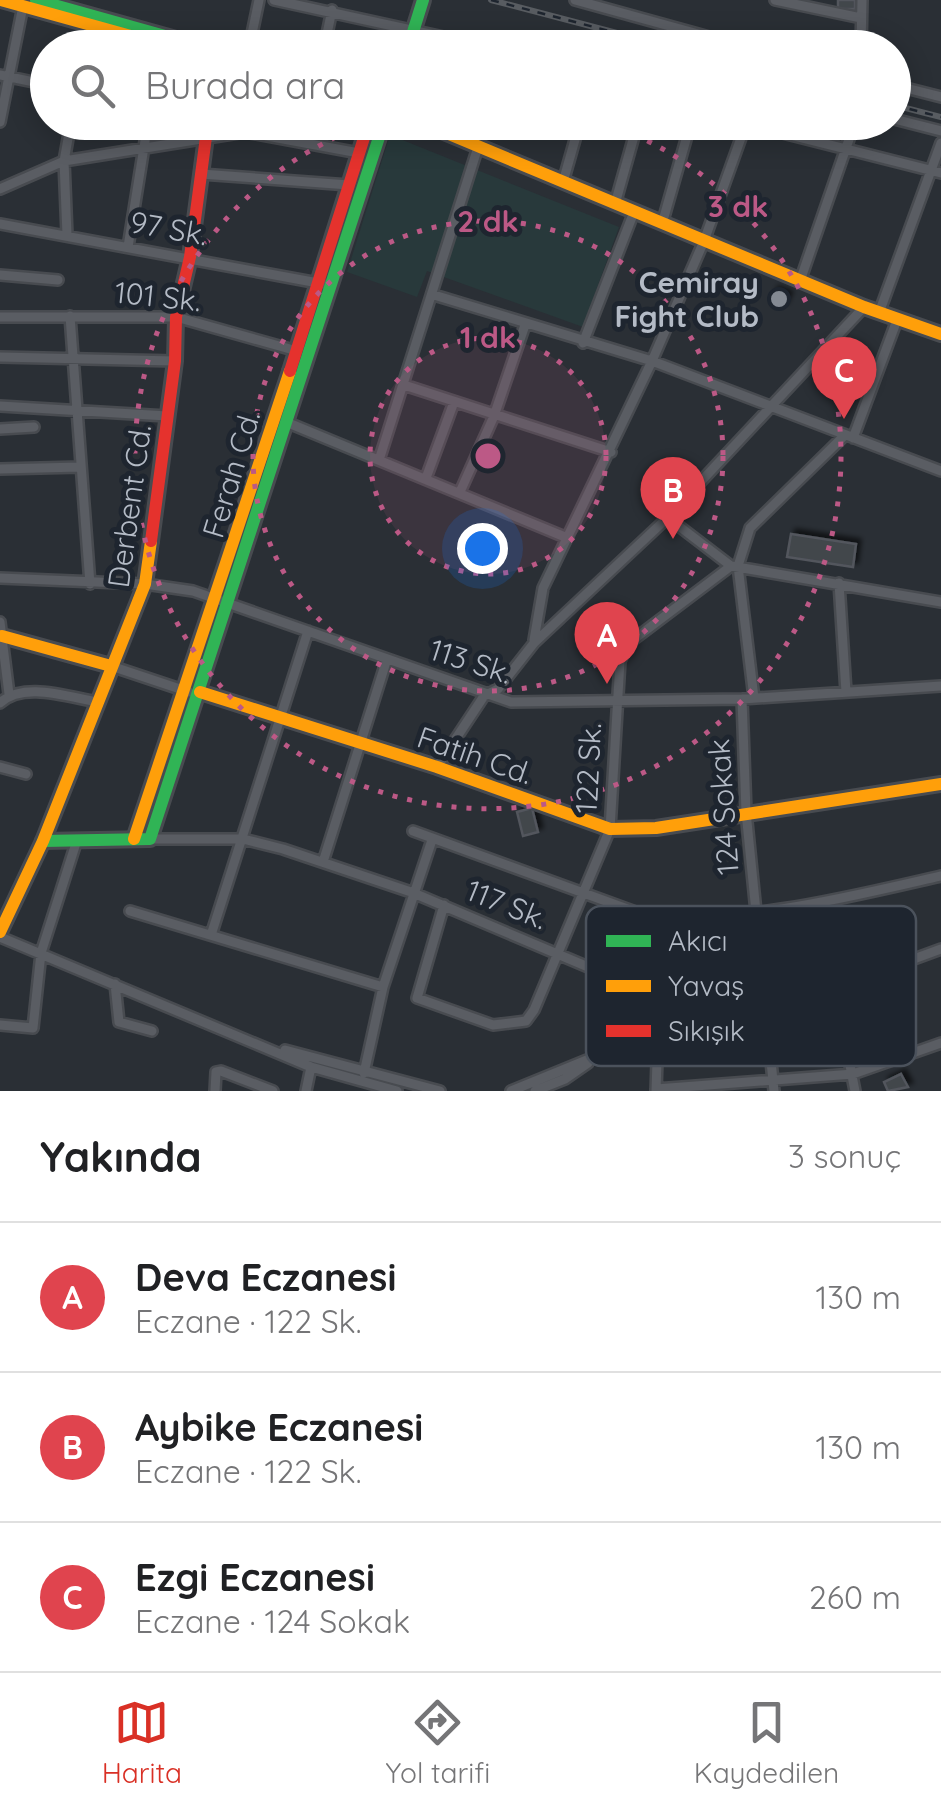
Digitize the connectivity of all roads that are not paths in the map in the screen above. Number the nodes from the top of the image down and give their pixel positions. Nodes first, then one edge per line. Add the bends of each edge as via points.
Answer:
1 (1, 0) edge
2 (94, 0) edge
3 (259, 0) edge
4 (274, 0) edge
5 (423, 0) edge
6 (575, 0) edge
7 (776, 0) edge
8 (862, 0) edge
9 (30, 3) edge
10 (610, 5) edge
11 (332, 10) junction
12 (861, 18) junction
13 (91, 20) junction
14 (415, 28) junction
15 (89, 30) edge
16 (120, 30) edge
17 (133, 30) edge
18 (253, 30) edge
19 (328, 30) edge
20 (423, 30) edge
21 (691, 30) edge
22 (861, 30) edge
23 (4, 76) edge
24 (30, 81) edge
25 (911, 89) edge
26 (941, 97) edge
27 (0, 122) edge
28 (911, 124) edge
29 (941, 132) edge
30 (68, 140) edge
31 (144, 140) edge
32 (200, 140) edge
33 (206, 140) edge
34 (288, 140) edge
35 (363, 140) edge
36 (377, 140) edge
37 (462, 140) edge
38 (575, 140) edge
39 (633, 140) edge
40 (686, 140) edge
41 (737, 140) edge
42 (805, 140) edge
43 (849, 140) edge
44 (299, 142) joint
45 (941, 143) edge
46 (478, 147) junction
47 (141, 150) junction
48 (846, 151) junction
49 (359, 153) junction
50 (64, 161) junction
51 (937, 172) edge
52 (202, 174) junction
53 (563, 182) junction
54 (349, 185) junction
55 (0, 188) edge
56 (615, 204) junction
57 (634, 212) junction
58 (0, 224) edge
59 (662, 224) junction
60 (66, 235) junction
61 (704, 241) junction
62 (128, 247) junction
63 (190, 256) junction
64 (0, 275) edge
65 (58, 280) dead end
66 (800, 281) junction
67 (323, 284) junction
68 (434, 295) junction
69 (864, 308) junction
70 (879, 313) junction
71 (70, 316) junction
72 (0, 317) edge
73 (176, 317) junction
74 (897, 320) junction
75 (525, 325) junction
76 (941, 334) edge
77 (583, 344) junction
78 (301, 352) junction
79 (0, 357) edge
80 (75, 357) junction
81 (175, 361) junction
82 (652, 361) junction
83 (404, 386) junction
84 (454, 402) junction
85 (0, 406) edge
86 (772, 408) junction
87 (76, 409) junction
88 (167, 416) junction
89 (494, 416) junction
90 (286, 422) junction
91 (34, 426) dead end
92 (0, 428) edge
93 (849, 437) junction
94 (611, 452) junction
95 (380, 457) junction
96 (80, 467) junction
97 (0, 469) edge
98 (941, 471) edge
99 (426, 478) junction
100 (460, 492) junction
101 (667, 517) junction
102 (565, 537) junction
103 (734, 566) junction
104 (0, 578) edge
105 (90, 584) junction
106 (145, 584) junction
107 (839, 584) junction
108 (222, 601) junction
109 (941, 602) edge
110 (1, 629) edge
111 (308, 631) junction
112 (534, 643) junction
113 (388, 659) junction
114 (111, 666) junction
115 (941, 686) edge
116 (193, 692) junction
117 (846, 692) junction
118 (9, 694) junction
119 (484, 696) junction
120 (742, 698) junction
121 (754, 698) junction
122 (98, 702) junction
123 (0, 703) edge
124 (616, 703) junction
125 (281, 717) junction
126 (361, 742) junction
127 (0, 767) edge
128 (438, 767) junction
129 (26, 774) dead end
130 (941, 784) edge
131 (746, 812) junction
132 (610, 829) junction
133 (413, 831) dead end
134 (134, 839) junction
135 (150, 839) junction
136 (76, 840) junction
137 (242, 840) junction
138 (432, 840) junction
139 (43, 841) junction
140 (323, 862) junction
141 (941, 876) edge
142 (412, 892) junction
143 (580, 892) junction
144 (444, 905) junction
145 (619, 906) edge
146 (755, 906) edge
147 (787, 906) edge
148 (130, 911) dead end
149 (212, 932) junction
150 (0, 934) edge
151 (941, 949) edge
152 (556, 951) junction
153 (42, 953) junction
154 (916, 958) edge
155 (586, 965) edge
156 (115, 984) junction
157 (384, 988) junction
158 (0, 1025) edge
159 (152, 1031) dead end
160 (258, 1042) junction
161 (941, 1043) edge
162 (916, 1052) edge
163 (586, 1060) edge
164 (586, 1064) edge
165 (851, 1066) edge
166 (876, 1066) edge
167 (311, 1068) junction
168 (364, 1073) junction
169 (853, 1074) junction
170 (564, 1079) junction
171 (774, 1087) edge
172 (215, 1090) edge
173 (656, 1090) edge
174 (202, 1091) edge
175 (273, 1091) edge
176 (306, 1091) edge
177 (397, 1091) edge
178 (440, 1091) edge
179 (510, 1091) edge
180 (535, 1091) edge
181 (565, 1091) edge
182 (855, 1091) edge

1 - 9 street
2 - 13 street
3 - 18 street
4 - 11 street
5 - 14 street
6 - 10 street
7 - 12 street
8 - 12 street
9 - 13 street
9 - 23 street
10 - 21 street
11 - 14 street
11 - 19 street
12 - 22 street
13 - 15 street
13 - 16 street
13 - 17 street
14 - 20 street
23 - 24 street
23 - 27 street
25 - 26 street
28 - 29 street
30 - 50 street
31 - 47 street
32 - 47 street
33 - 52 street, Derbent Cd.
34 - 44 street
35 - 49 street, Ferah Cd.
36 - 67 street, Ferah Cd.
37 - 46 street
38 - 53 street
39 - 56 street
40 - 59 street
41 - 61 street
42 - 48 street
43 - 48 street
44 - 49 street
45 - 51 street
46 - 53 street
46 - 68 street
47 - 50 street
47 - 62 street
48 - 51 street
48 - 66 street
49 - 54 street, Ferah Cd.
50 - 55 street
50 - 60 street
51 - 70 street
52 - 54 street
52 - 63 street, Derbent Cd.
53 - 56 street
54 - 67 street, Ferah Cd.
56 - 57 street
57 - 59 street
57 - 77 street
58 - 60 street, 97 Sk.
59 - 61 street
60 - 62 street, 97 Sk.
61 - 66 street
61 - 82 street
62 - 63 street, 97 Sk.
63 - 67 street, 97 Sk.
63 - 73 street, Derbent Cd.
64 - 65 street
66 - 69 street
67 - 78 street, Ferah Cd.
68 - 75 street
68 - 83 street
69 - 70 street
69 - 86 street
70 - 74 street
71 - 72 street, 101 Sk.
71 - 73 street, 101 Sk.
71 - 80 street
73 - 78 street, 101 Sk.
73 - 81 street, Derbent Cd.
74 - 76 street
74 - 93 street
75 - 77 street
75 - 89 street
77 - 82 street
78 - 90 street, Ferah Cd.
78 - 108 street, Ferah Cd.
79 - 80 street
80 - 81 street
80 - 87 street
81 - 88 street, Derbent Cd.
82 - 86 street
82 - 94 street
83 - 84 street
83 - 95 street
84 - 89 street
84 - 99 street
85 - 87 street
86 - 93 street
86 - 101 street
87 - 88 street
87 - 96 street
88 - 106 street, Derbent Cd.
89 - 94 street
89 - 100 street
90 - 95 street
90 - 108 street, Ferah Cd.
91 - 92 street
93 - 98 street
93 - 103 street via 750,528
94 - 102 street
95 - 99 street
96 - 97 street
96 - 105 street
99 - 100 street
100 - 102 street
101 - 103 street
101 - 112 street
102 - 112 street via 543,588
103 - 107 street
103 - 121 street, 124 Sokak
103 - 124 street, 122 Sk. via 630,643 620,661
104 - 105 street, 113 Sk.
105 - 106 street, 113 Sk.
106 - 108 street, 113 Sk.
106 - 114 street, Derbent Cd.
107 - 109 street
107 - 117 street
108 - 111 street, 113 Sk.
108 - 116 street, Ferah Cd.
110 - 114 street, Fatih Cd.
110 - 118 street
111 - 113 street, 113 Sk.
111 - 125 street
112 - 119 street via 498,689
113 - 119 street, 113 Sk.
113 - 126 street
114 - 116 street, Fatih Cd.
114 - 122 street, Derbent Cd.
115 - 117 street, 113 Sk.
116 - 125 street, Fatih Cd.
116 - 134 street, Ferah Cd.
116 - 135 street, Ferah Cd.
117 - 121 street, 113 Sk.
118 - 122 street
118 - 123 street
119 - 124 street, 113 Sk.
119 - 128 street
120 - 121 street, 113 Sk.
120 - 124 street, 113 Sk.
120 - 131 street, 124 Sokak
122 - 139 street, Derbent Cd.
124 - 132 street, 122 Sk.
125 - 126 street, Fatih Cd.
125 - 137 street
126 - 128 street, Fatih Cd.
126 - 140 street
127 - 129 street
128 - 132 street, Fatih Cd.
130 - 131 street, Fatih Cd.
131 - 132 street, Fatih Cd.
131 - 146 street, 124 Sokak
132 - 143 street, 122 Sk.
133 - 138 street
134 - 135 street, 117 Sk.
134 - 136 street, 117 Sk.
135 - 137 street, 117 Sk.
136 - 139 street, 117 Sk.
136 - 153 street
137 - 140 street, 117 Sk.
137 - 149 street
138 - 142 street
138 - 143 street
139 - 150 street, Derbent Cd.
140 - 142 street, 117 Sk.
141 - 147 street
142 - 144 street, 117 Sk.
142 - 157 street
143 - 145 street
143 - 152 street, 122 Sk.
144 - 152 street, 117 Sk.
144 - 152 street, 122 Sk. via 417,998 493,1025 526,1021
148 - 149 street
149 - 157 street
150 - 153 street
151 - 154 street
152 - 155 street, 117 Sk.
153 - 156 street
153 - 158 street via 33,1028
156 - 159 street via 119,1022
156 - 160 street
157 - 168 street
160 - 167 street
160 - 168 street
161 - 162 street
163 - 179 street
164 - 170 street
165 - 169 street
166 - 169 street
167 - 176 street
167 - 177 street
168 - 178 street
169 - 171 street
169 - 182 street
170 - 180 street
170 - 181 street
171 - 173 street
172 - 174 street
172 - 175 street via 220,1070

